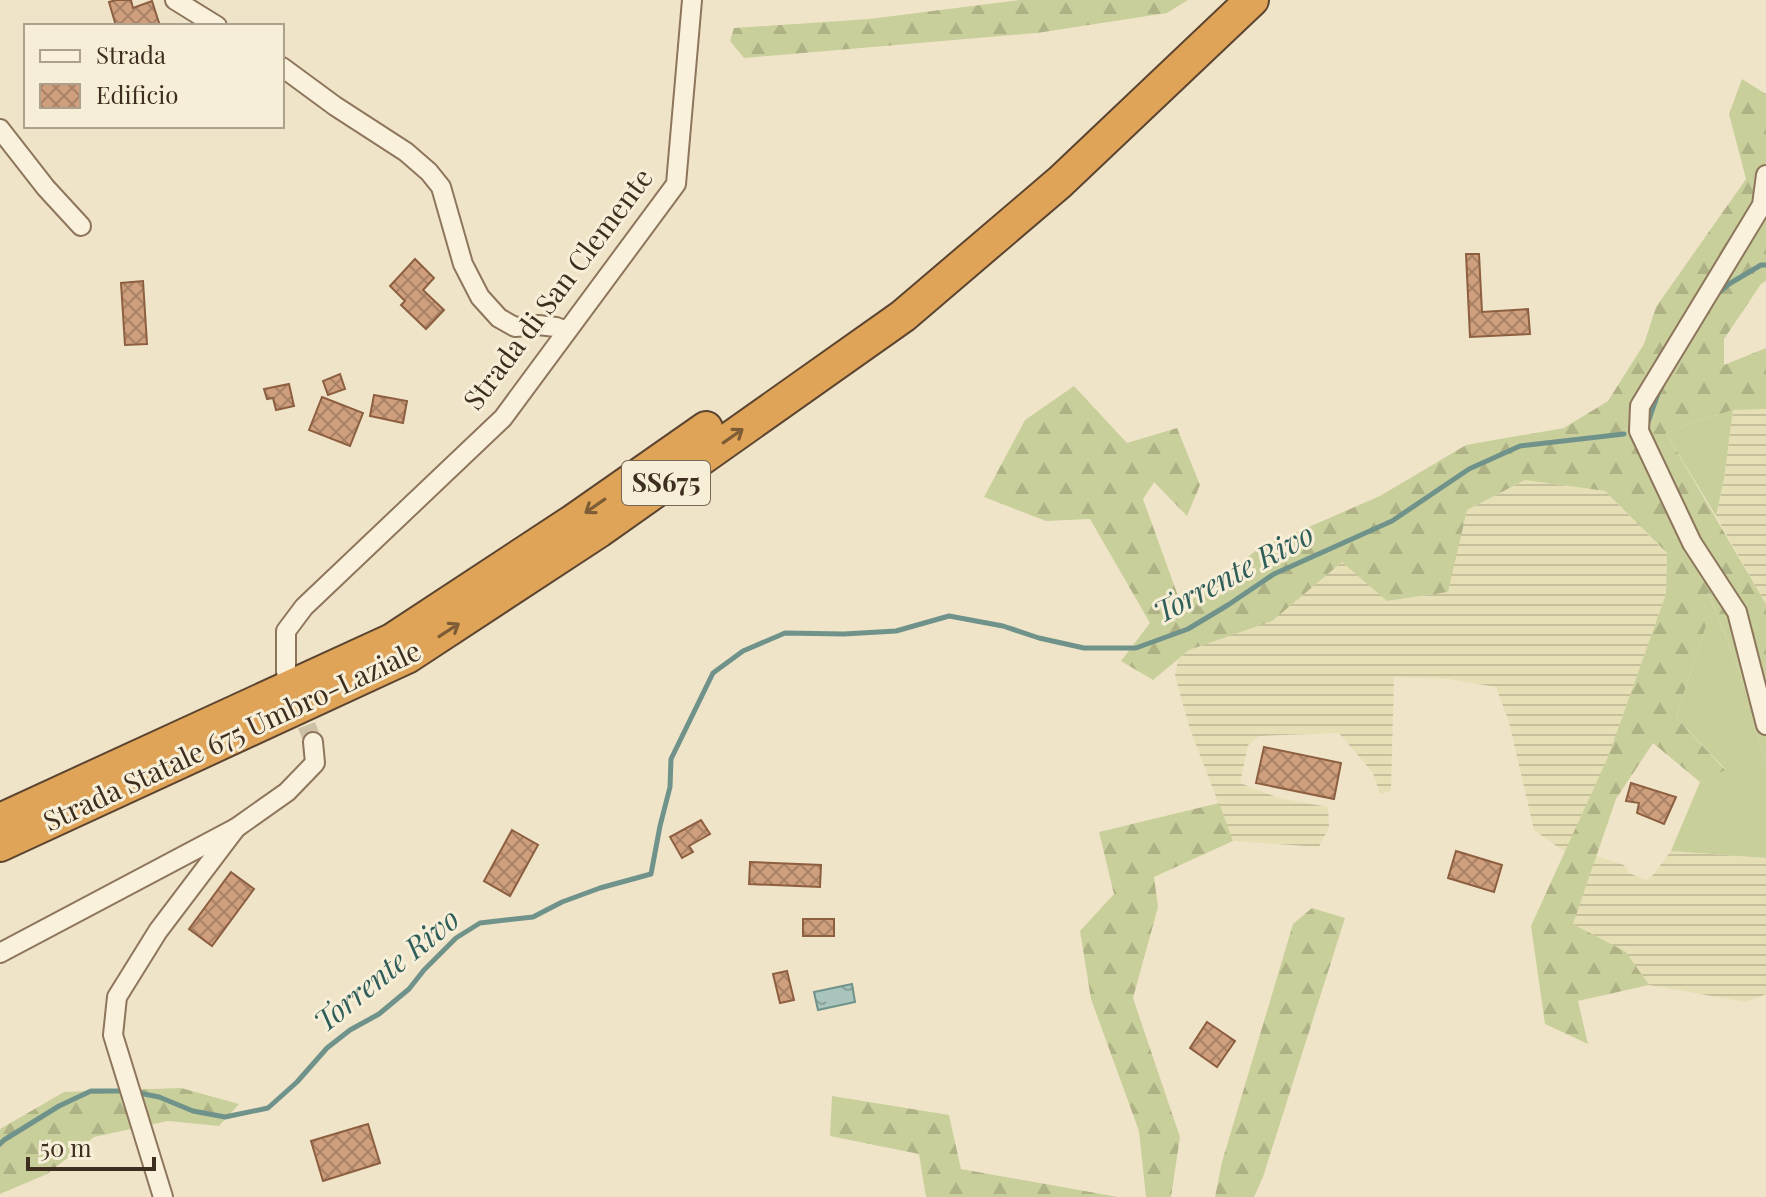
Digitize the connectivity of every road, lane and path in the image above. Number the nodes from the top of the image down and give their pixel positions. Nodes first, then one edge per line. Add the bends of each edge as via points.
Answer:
1 (175, 0) edge
2 (692, 0) edge
3 (1221, 0) edge
4 (1252, 0) edge
5 (214, 24) edge
6 (284, 68) edge
7 (0, 129) edge
8 (1766, 175) edge
9 (81, 226) dead end
10 (567, 331) junction
11 (286, 672) dead end
12 (1766, 725) edge
13 (313, 742) tunnel mouth
14 (0, 820) edge
15 (236, 828) junction
16 (0, 845) edge
17 (0, 953) edge
18 (163, 1197) edge

1 - 5 street
2 - 10 street, Strada di San Clemente via 676,184
3 -> 14 highway, Strada Statale 675 Umbro-Laziale / SS675 via 1052,165 884,303 560,530 392,640
16 -> 4 highway, Strada Statale 675 Umbro-Laziale / SS675 via 407,657 599,531 903,316 1060,182
6 - 10 street via 429,172 441,187 463,264 480,297 499,318 515,327
7 - 9 street
8 - 12 street via 1762,205 1640,406 1639,431 1692,543 1737,612
10 - 11 street, Strada di San Clemente via 503,418 304,607 286,631
13 - 15 street via 315,763 287,792
15 - 17 street
15 - 18 street via 158,931 117,997 113,1035

